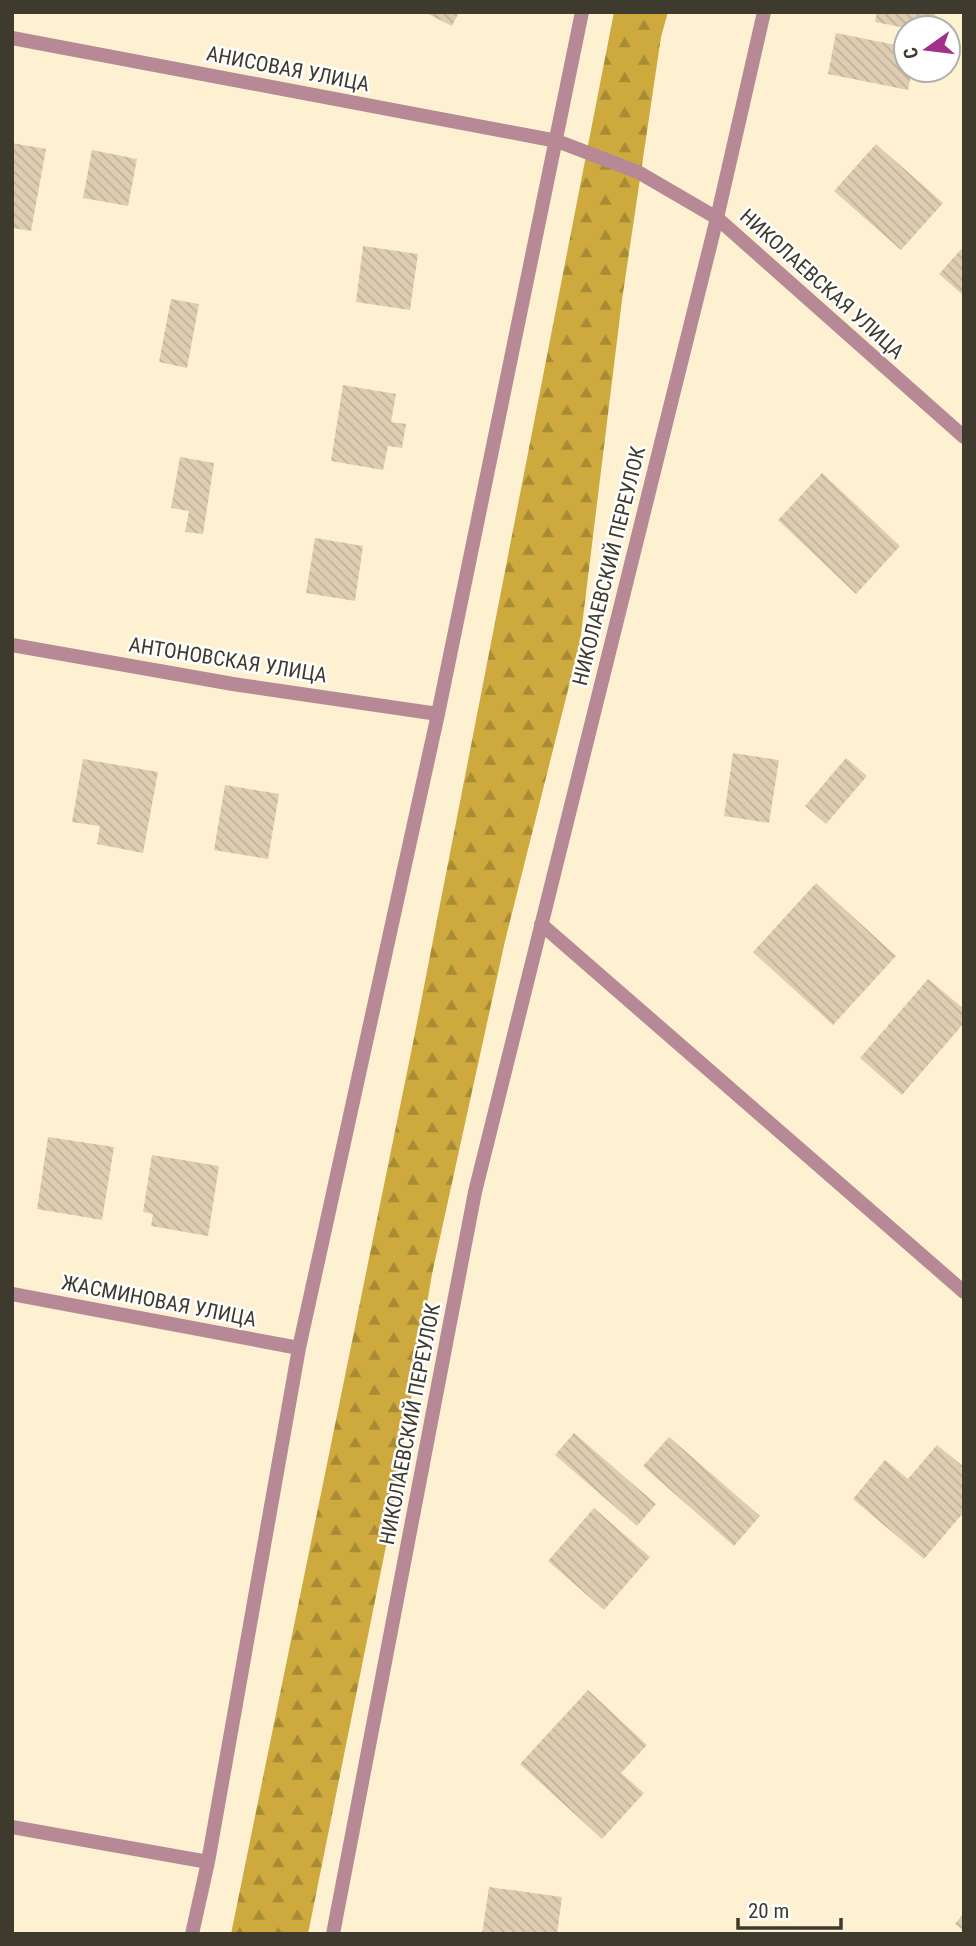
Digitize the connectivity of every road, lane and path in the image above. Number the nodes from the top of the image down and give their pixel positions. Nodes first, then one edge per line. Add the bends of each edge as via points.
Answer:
1 (582, 12) edge
2 (764, 12) edge
3 (12, 38) edge
4 (557, 141) junction
5 (717, 218) junction
6 (964, 437) edge
7 (12, 645) edge
8 (438, 714) junction
9 (541, 924) junction
10 (964, 1292) edge
11 (12, 1294) edge
12 (299, 1348) junction
13 (12, 1828) edge
14 (208, 1862) junction
15 (192, 1934) edge
16 (333, 1934) edge

1 - 4 street
2 - 5 street, НИКОЛАЕВСКАЯ УЛИЦА
3 - 4 street, АНИСОВАЯ УЛИЦА
4 - 5 street, АНИСОВАЯ УЛИЦА via 638,172
4 - 8 street
5 - 6 street, НИКОЛАЕВСКАЯ УЛИЦА
5 - 9 street, НИКОЛАЕВСКИЙ ПЕРЕУЛОК
7 - 8 street, АНТОНОВСКАЯ УЛИЦА
8 - 12 street
9 - 10 street
9 - 16 street, НИКОЛАЕВСКИЙ ПЕРЕУЛОК via 475,1192
11 - 12 street, ЖАСМИНОВАЯ УЛИЦА
12 - 14 street
13 - 14 street
14 - 15 street

